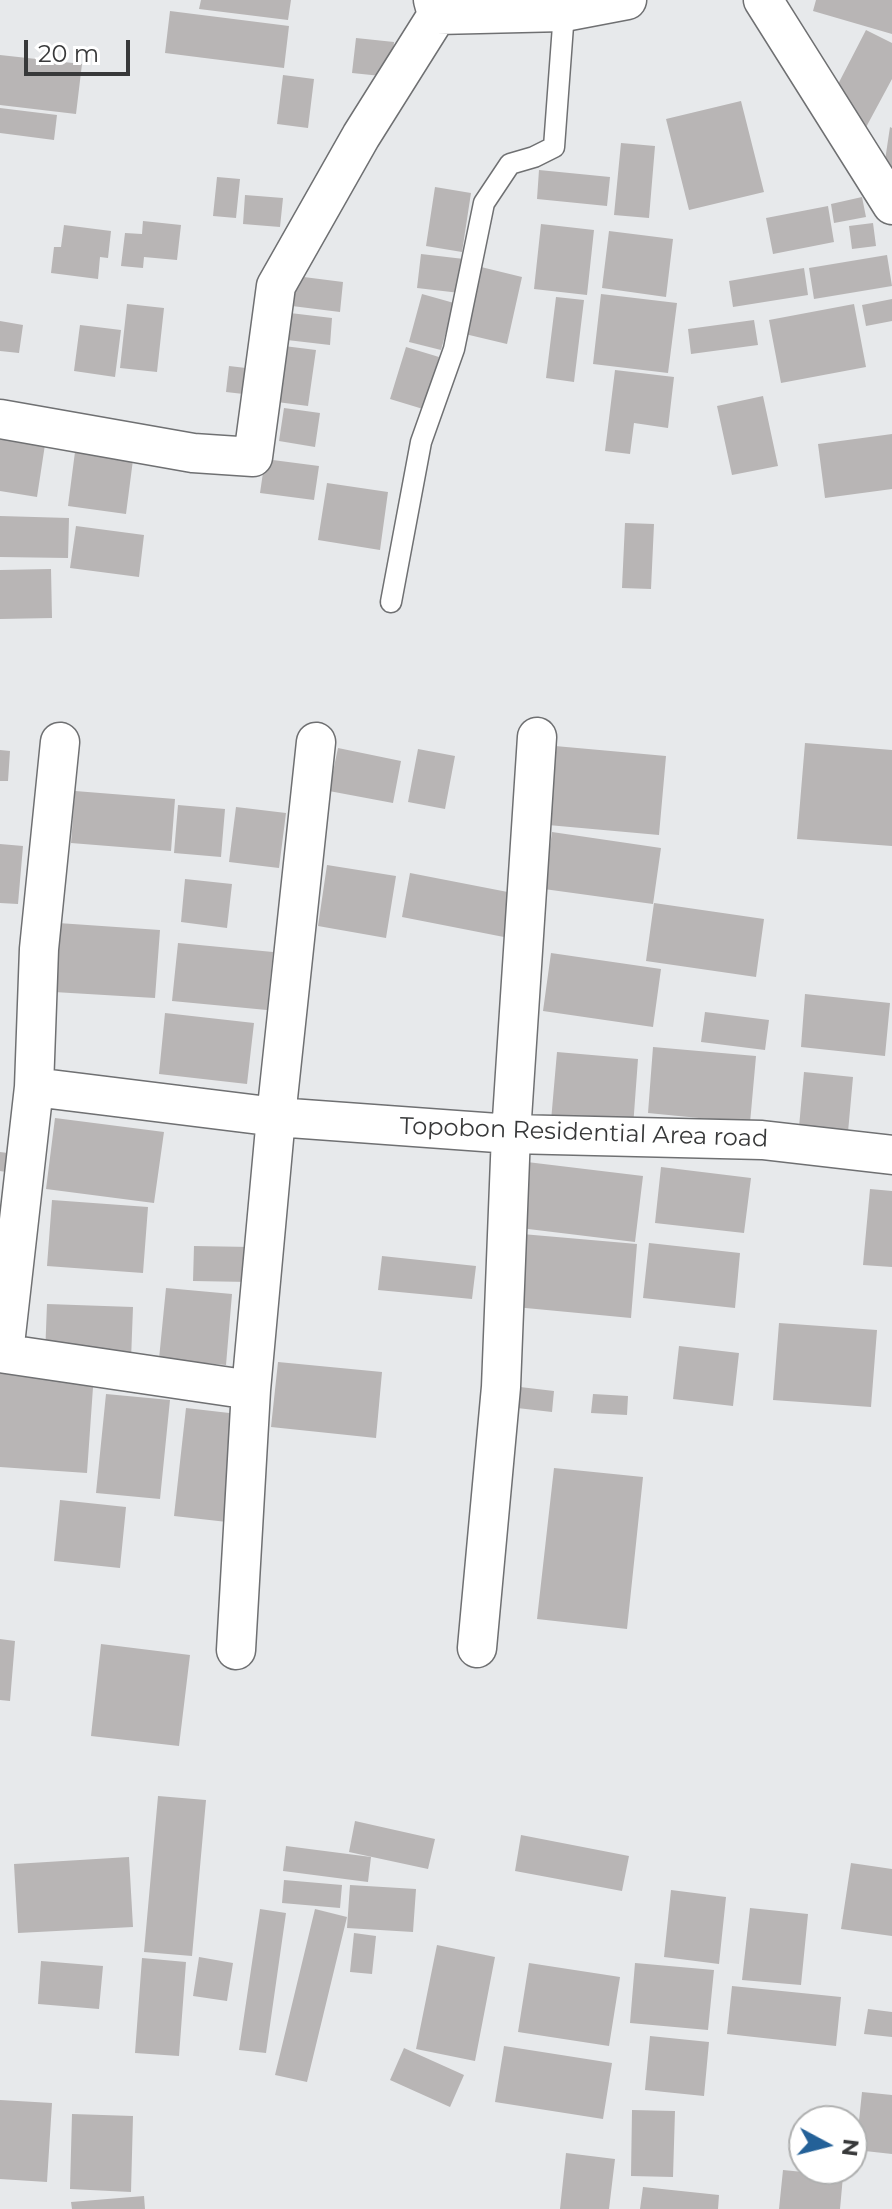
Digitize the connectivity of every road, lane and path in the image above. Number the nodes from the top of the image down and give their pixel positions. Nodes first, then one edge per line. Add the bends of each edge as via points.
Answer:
1 (627, 0) edge
2 (763, 0) edge
3 (435, 8) edge
4 (564, 12) junction
5 (892, 205) edge
6 (0, 419) edge
7 (391, 602) dead end
8 (537, 737) dead end
9 (60, 742) dead end
10 (316, 742) dead end
11 (34, 1087) junction
12 (276, 1117) junction
13 (511, 1134) junction
14 (892, 1155) edge
15 (2, 1353) edge
16 (251, 1390) junction
17 (477, 1648) dead end
18 (236, 1650) dead end

1 - 4 street
2 - 5 street
3 - 4 street
3 - 6 street via 276,286 253,457 193,453
4 - 7 lane via 554,147 510,164 484,203 454,349 421,442
8 - 13 street
9 - 11 street via 39,949
10 - 12 street
11 - 12 street, Topobon Residential Area road
11 - 15 street
12 - 13 street, Topobon Residential Area road
12 - 16 street
13 - 14 street, Topobon Residential Area road via 762,1140
13 - 17 street via 501,1387
15 - 16 street
16 - 18 street

